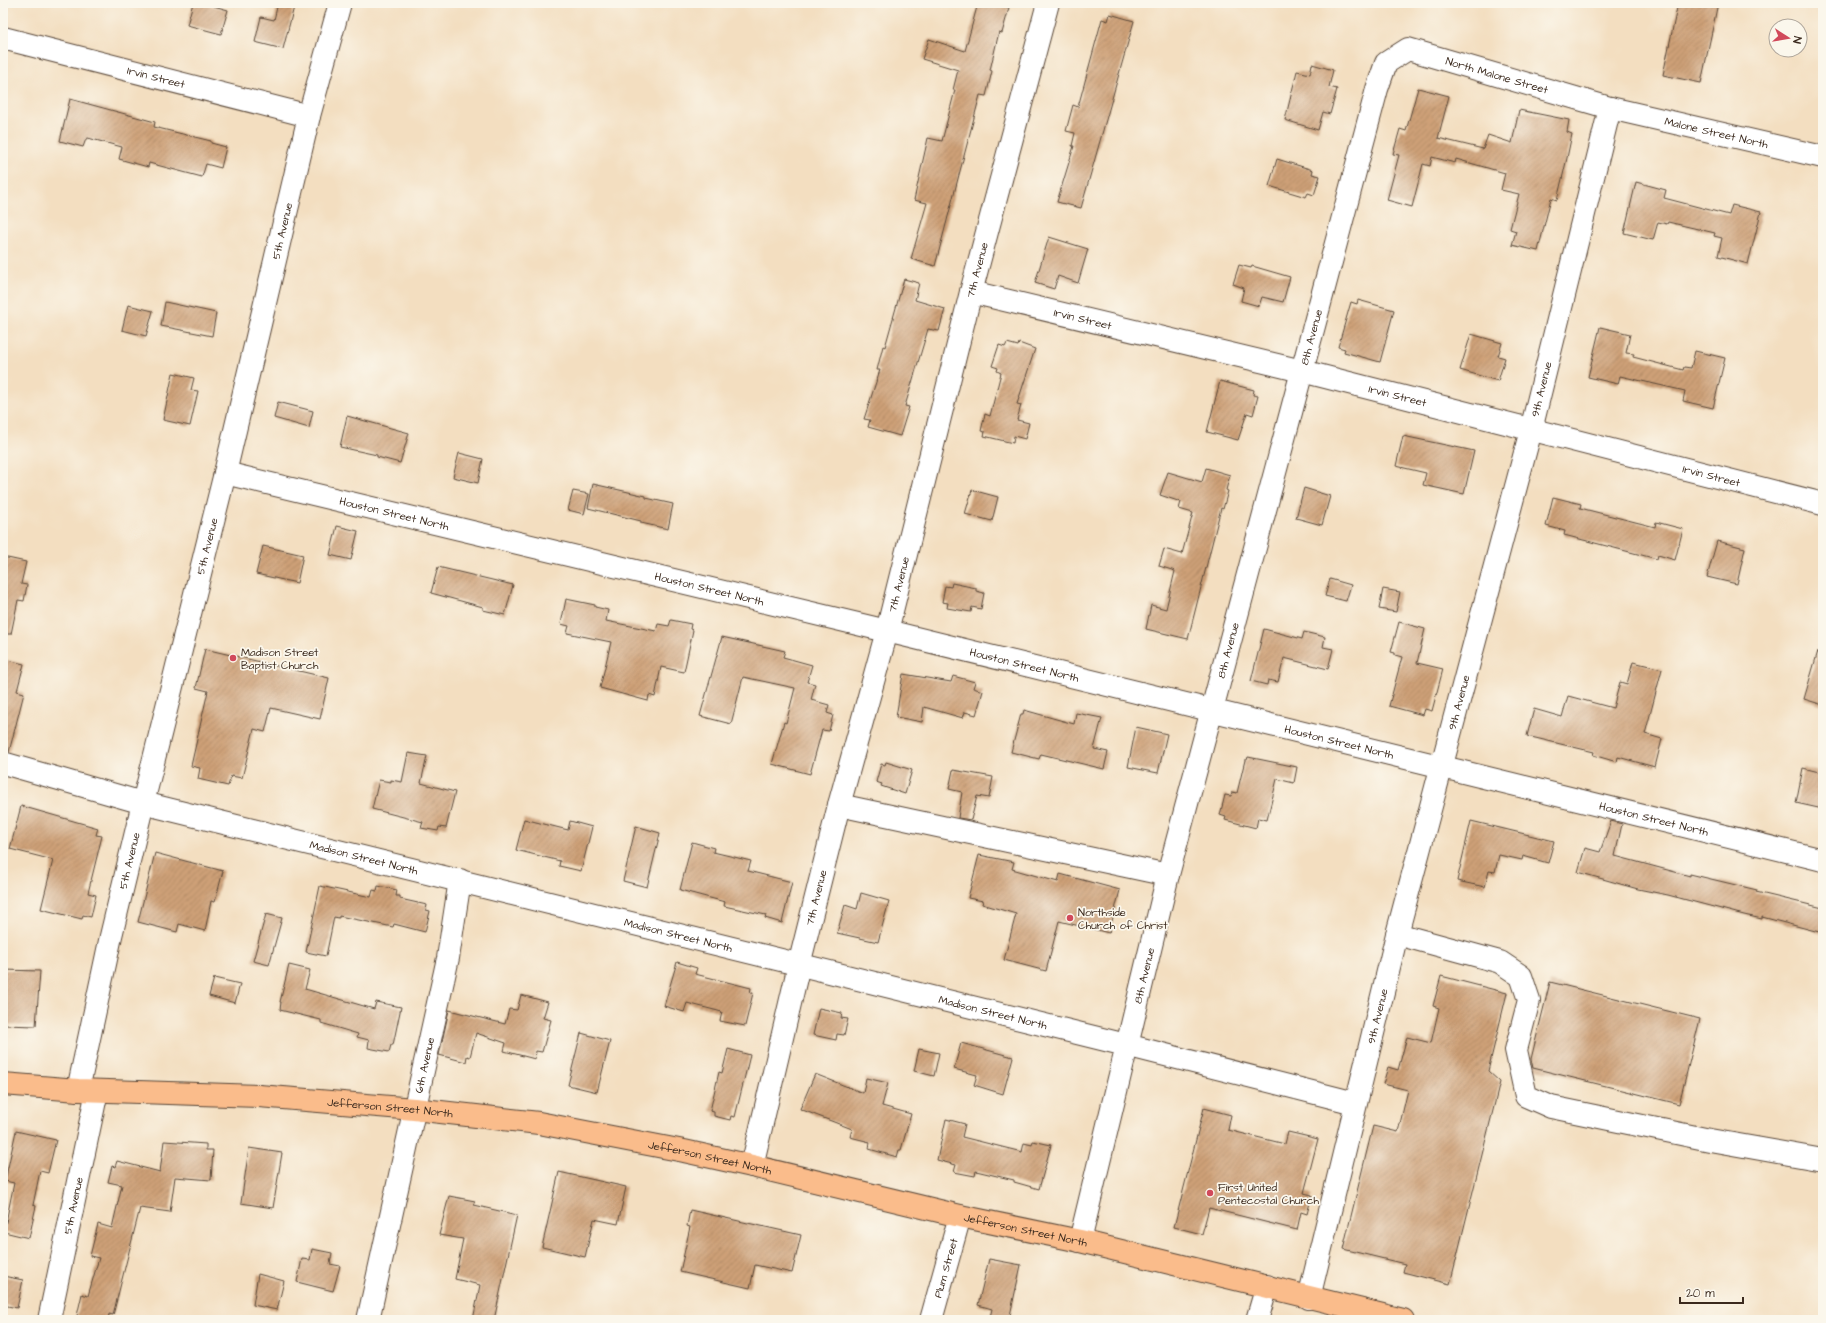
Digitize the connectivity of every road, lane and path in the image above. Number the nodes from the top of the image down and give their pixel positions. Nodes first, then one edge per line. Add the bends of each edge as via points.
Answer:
1 (340, 3) edge
2 (1048, 3) edge
3 (3, 38) edge
4 (1386, 63) joint
5 (1610, 108) junction
6 (309, 116) junction
7 (1823, 157) edge
8 (970, 292) junction
9 (1302, 371) junction
10 (1531, 430) junction
11 (225, 473) junction
12 (1823, 504) edge
13 (887, 631) junction
14 (1211, 710) junction
15 (3, 763) edge
16 (1441, 768) junction
17 (143, 803) junction
18 (839, 805) junction
19 (1823, 860) edge
20 (1168, 875) junction
21 (460, 880) junction
22 (1397, 934) junction
23 (799, 965) junction
24 (1126, 1045) junction
25 (3, 1084) edge
26 (88, 1090) junction
27 (1355, 1103) junction
28 (414, 1109) junction
29 (1823, 1160) edge
30 (752, 1166) junction
31 (960, 1216) junction
32 (1080, 1241) junction
33 (1267, 1286) junction
34 (1309, 1298) junction
35 (49, 1320) edge
36 (368, 1320) edge
37 (931, 1320) edge
38 (1257, 1320) edge
39 (1404, 1320) edge

1 - 6 street, 5th Avenue
2 - 8 street, 7th Avenue
3 - 6 street, Irvin Street
4 - 5 street, North Malone Street via 1408,49
4 - 9 street, 8th Avenue
5 - 7 street, Malone Street North
5 - 10 street, 9th Avenue
6 - 11 street, 5th Avenue
8 - 9 street, Irvin Street
8 - 13 street, 7th Avenue
9 - 10 street, Irvin Street
9 - 14 street, 8th Avenue
10 - 12 street, Irvin Street
10 - 16 street, 9th Avenue
11 - 13 street, Houston Street North
11 - 17 street, 5th Avenue
13 - 14 street, Houston Street North
13 - 18 street, 7th Avenue
14 - 16 street, Houston Street North
14 - 20 street, 8th Avenue
15 - 17 street, Madison Street North
16 - 19 street, Houston Street North
16 - 22 street, 9th Avenue
17 - 21 street, Madison Street North
17 - 26 street, 5th Avenue via 111,936
18 - 20 street
18 - 23 street, 7th Avenue
20 - 24 street, 8th Avenue
21 - 23 street, Madison Street North
21 - 28 street, 6th Avenue via 448,958
22 - 27 street, 9th Avenue
22 - 29 street via 1500,962 1521,976 1529,1000 1516,1050 1526,1096 1551,1107
23 - 24 street, Madison Street North
23 - 30 street, 7th Avenue
24 - 27 street, Madison Street North
24 - 32 street, 8th Avenue
25 - 26 main road, Jefferson Street North
26 - 28 main road, Jefferson Street North via 259,1096
26 - 35 street, 5th Avenue
27 - 34 street, 9th Avenue
28 - 30 main road, Jefferson Street North via 539,1123
28 - 36 street, 6th Avenue
30 - 31 main road, Jefferson Street North
31 - 32 main road, Jefferson Street North
31 - 37 street, Plum Street
32 - 33 main road, Jefferson Street North
33 - 34 main road, Jefferson Street North
33 - 38 street
34 - 39 main road, Jefferson Street North

